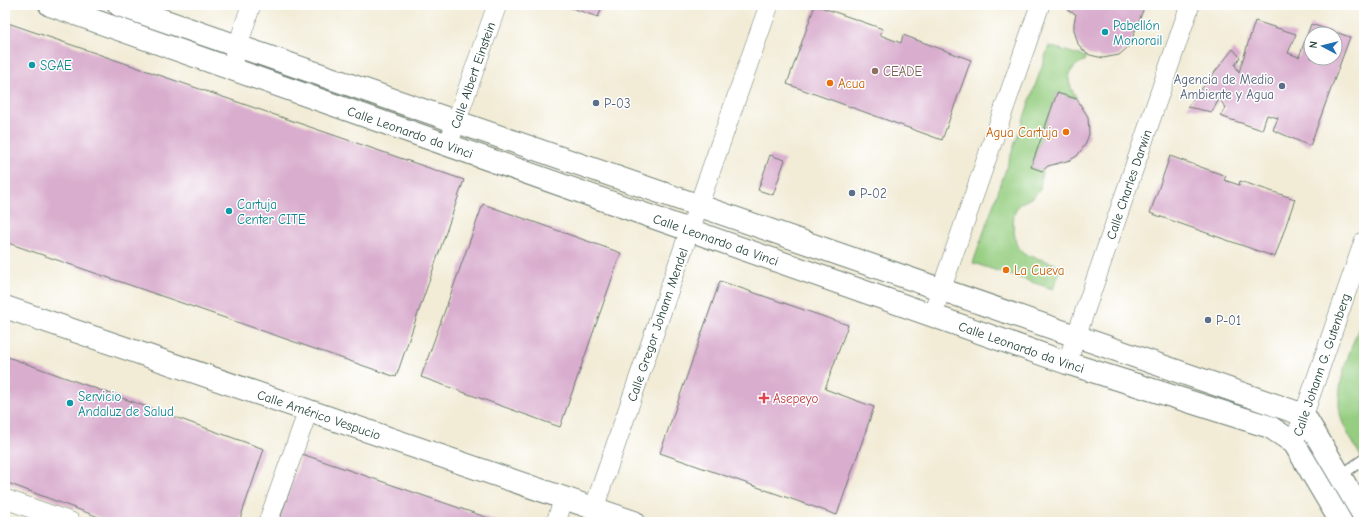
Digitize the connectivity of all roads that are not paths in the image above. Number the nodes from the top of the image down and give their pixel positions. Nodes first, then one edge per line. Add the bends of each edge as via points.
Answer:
1 (50, 5) edge
2 (119, 5) edge
3 (251, 5) edge
4 (496, 5) edge
5 (769, 5) edge
6 (1040, 5) edge
7 (1190, 5) edge
8 (238, 46) junction
9 (230, 68) junction
10 (456, 122) junction
11 (448, 145) junction
12 (699, 205) junction
13 (690, 230) junction
14 (1364, 242) edge
15 (941, 290) junction
16 (5, 307) edge
17 (932, 316) junction
18 (1076, 336) junction
19 (1067, 363) junction
20 (308, 410) junction
21 (1304, 415) junction
22 (1294, 443) junction
23 (1364, 459) edge
24 (1340, 476) junction
25 (564, 498) junction
26 (5, 499) edge
27 (594, 508) junction
28 (1364, 516) edge
29 (623, 520) edge
30 (70, 522) edge
31 (268, 522) edge
32 (556, 522) edge
33 (1341, 522) edge

1 - 9 street, Calle Leonardo da Vinci
2 - 8 street, Calle Leonardo da Vinci
3 - 8 street
4 - 10 street, Calle Albert Einstein
5 - 12 street, Calle Gregor Johann Mendel
6 - 15 street
7 - 18 street, Calle Charles Darwin
8 - 9 street
8 - 10 street, Calle Leonardo da Vinci
9 - 11 street, Calle Leonardo da Vinci
10 - 11 street, Calle Albert Einstein
10 - 12 street, Calle Leonardo da Vinci
11 - 13 street, Calle Leonardo da Vinci
12 - 13 street, Calle Gregor Johann Mendel
12 - 15 street, Calle Leonardo da Vinci
13 - 17 street, Calle Leonardo da Vinci
13 - 27 street, Calle Gregor Johann Mendel
14 - 21 street, Calle Johann G. Gutenberg
15 - 17 street
15 - 18 street, Calle Leonardo da Vinci
16 - 20 street, Calle Américo Vespucio
17 - 19 street, Calle Leonardo da Vinci
18 - 19 street, Calle Charles Darwin
18 - 21 street, Calle Leonardo da Vinci
19 - 22 street, Calle Leonardo da Vinci via 1270,427
20 - 25 street, Calle Américo Vespucio
20 - 31 street
21 - 22 street, Calle Johann G. Gutenberg
21 - 24 street
22 - 33 street, Calle Leonardo da Vinci
23 - 24 lane
24 - 28 street
25 - 27 street, Calle Américo Vespucio
25 - 32 street
26 - 30 street
27 - 29 street, Calle Américo Vespucio

